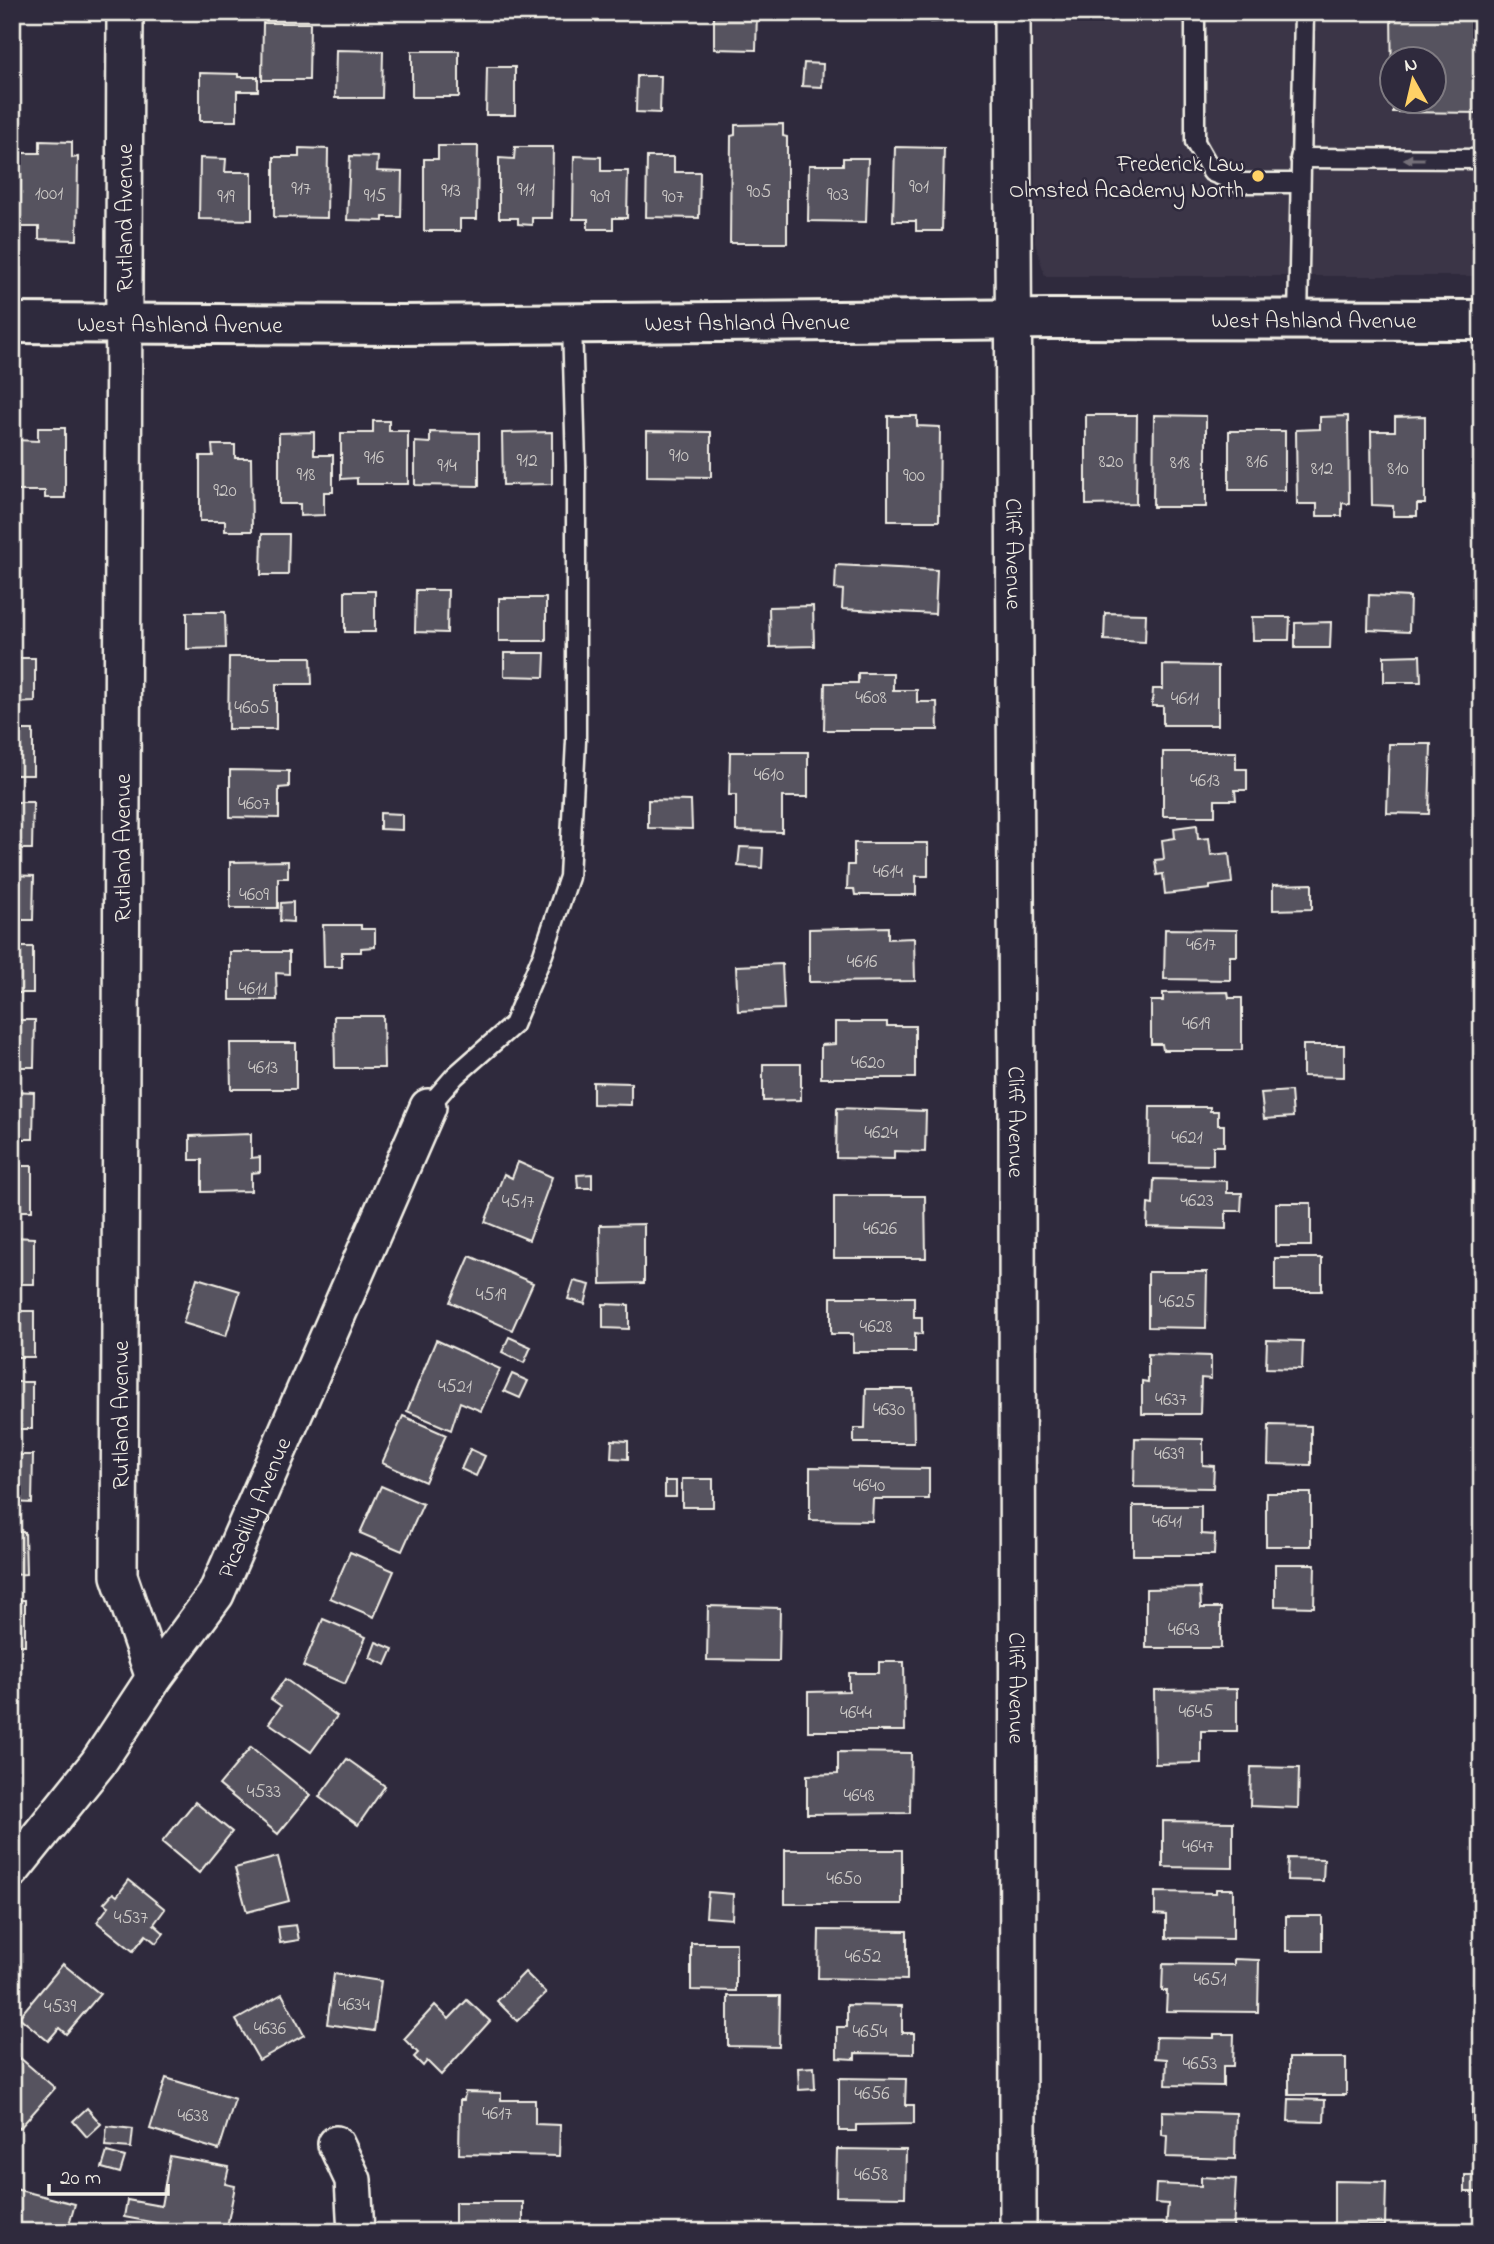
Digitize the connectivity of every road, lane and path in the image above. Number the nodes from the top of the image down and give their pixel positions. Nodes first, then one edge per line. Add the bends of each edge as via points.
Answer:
1 (125, 12) edge
2 (1012, 12) edge
3 (1195, 12) edge
4 (1304, 12) edge
5 (1300, 158) junction
6 (1482, 159) edge
7 (1300, 183) junction
8 (1013, 320) junction
9 (1298, 320) junction
10 (1482, 320) edge
11 (124, 322) junction
12 (12, 323) edge
13 (572, 323) junction
14 (428, 1107) joint
15 (154, 1678) junction
16 (12, 1870) edge
17 (336, 2144) dead end
18 (356, 2232) edge
19 (1018, 2232) edge

1 - 11 street, Rutland Avenue
2 - 8 street, Cliff Avenue
3 - 7 lane via 1195,142 1212,172 1240,183
4 - 5 lane
6 -> 5 lane
5 - 7 lane
7 - 9 lane
8 - 9 street, West Ashland Avenue
8 - 13 street, West Ashland Avenue
8 - 19 street, Cliff Avenue
9 - 10 street, West Ashland Avenue
11 - 12 street, West Ashland Avenue
11 - 13 street, West Ashland Avenue
11 - 15 street, Rutland Avenue via 119,1576
13 - 14 lane via 576,741 569,877 513,1025 455,1076
14 - 15 street, Picadilly Avenue via 216,1594
15 - 16 street, Picadilly Avenue via 99,1763
17 - 18 street via 354,2180

